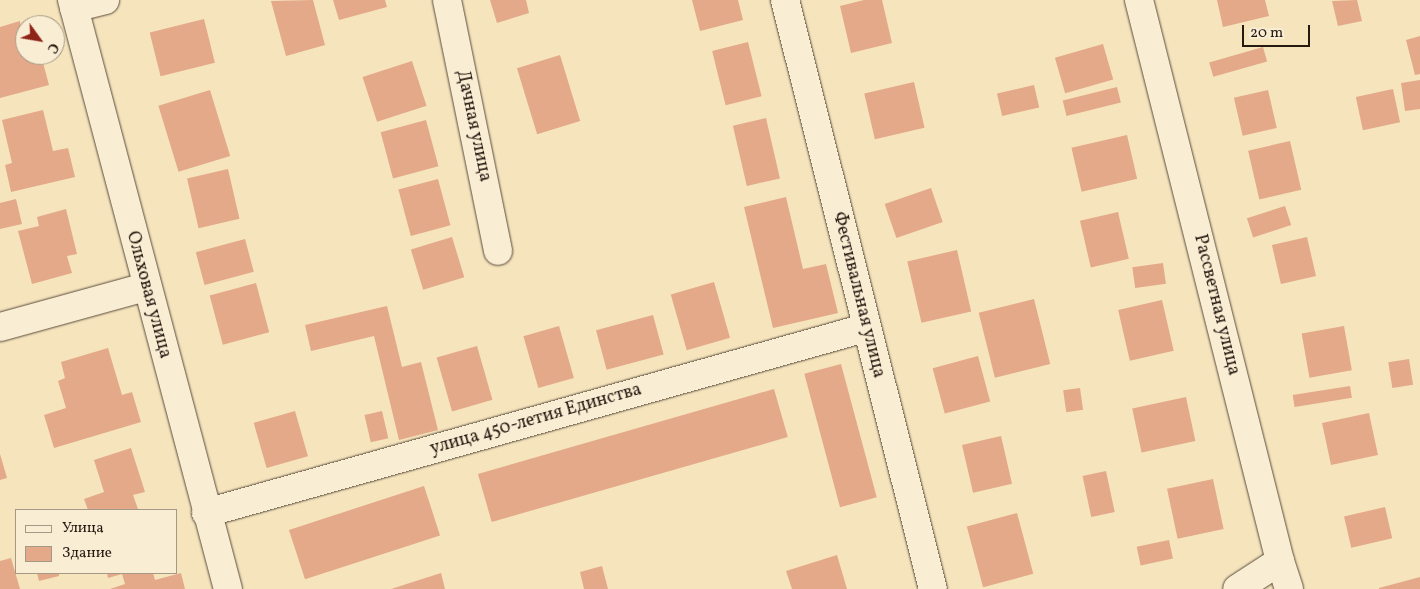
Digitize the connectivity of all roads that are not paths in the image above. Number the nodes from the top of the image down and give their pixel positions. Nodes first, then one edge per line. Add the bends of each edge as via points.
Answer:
1 (106, 0) edge
2 (447, 0) edge
3 (785, 0) edge
4 (1139, 0) edge
5 (73, 4) edge
6 (498, 251) dead end
7 (145, 287) junction
8 (0, 326) edge
9 (865, 328) junction
10 (206, 513) junction
11 (1280, 561) junction
12 (228, 589) edge
13 (934, 589) edge
14 (1237, 589) edge
15 (1289, 589) edge

1 - 5 street
2 - 6 street, Дачная улица
3 - 9 street, Фестивальная улица
4 - 11 street, Рассветная улица
5 - 7 street, Ольховая улица
7 - 8 street
7 - 10 street, Ольховая улица
9 - 10 street, улица 450-летия Единства
9 - 13 street, Фестивальная улица
10 - 12 street, Ольховая улица
11 - 14 street
11 - 15 street, Рассветная улица

